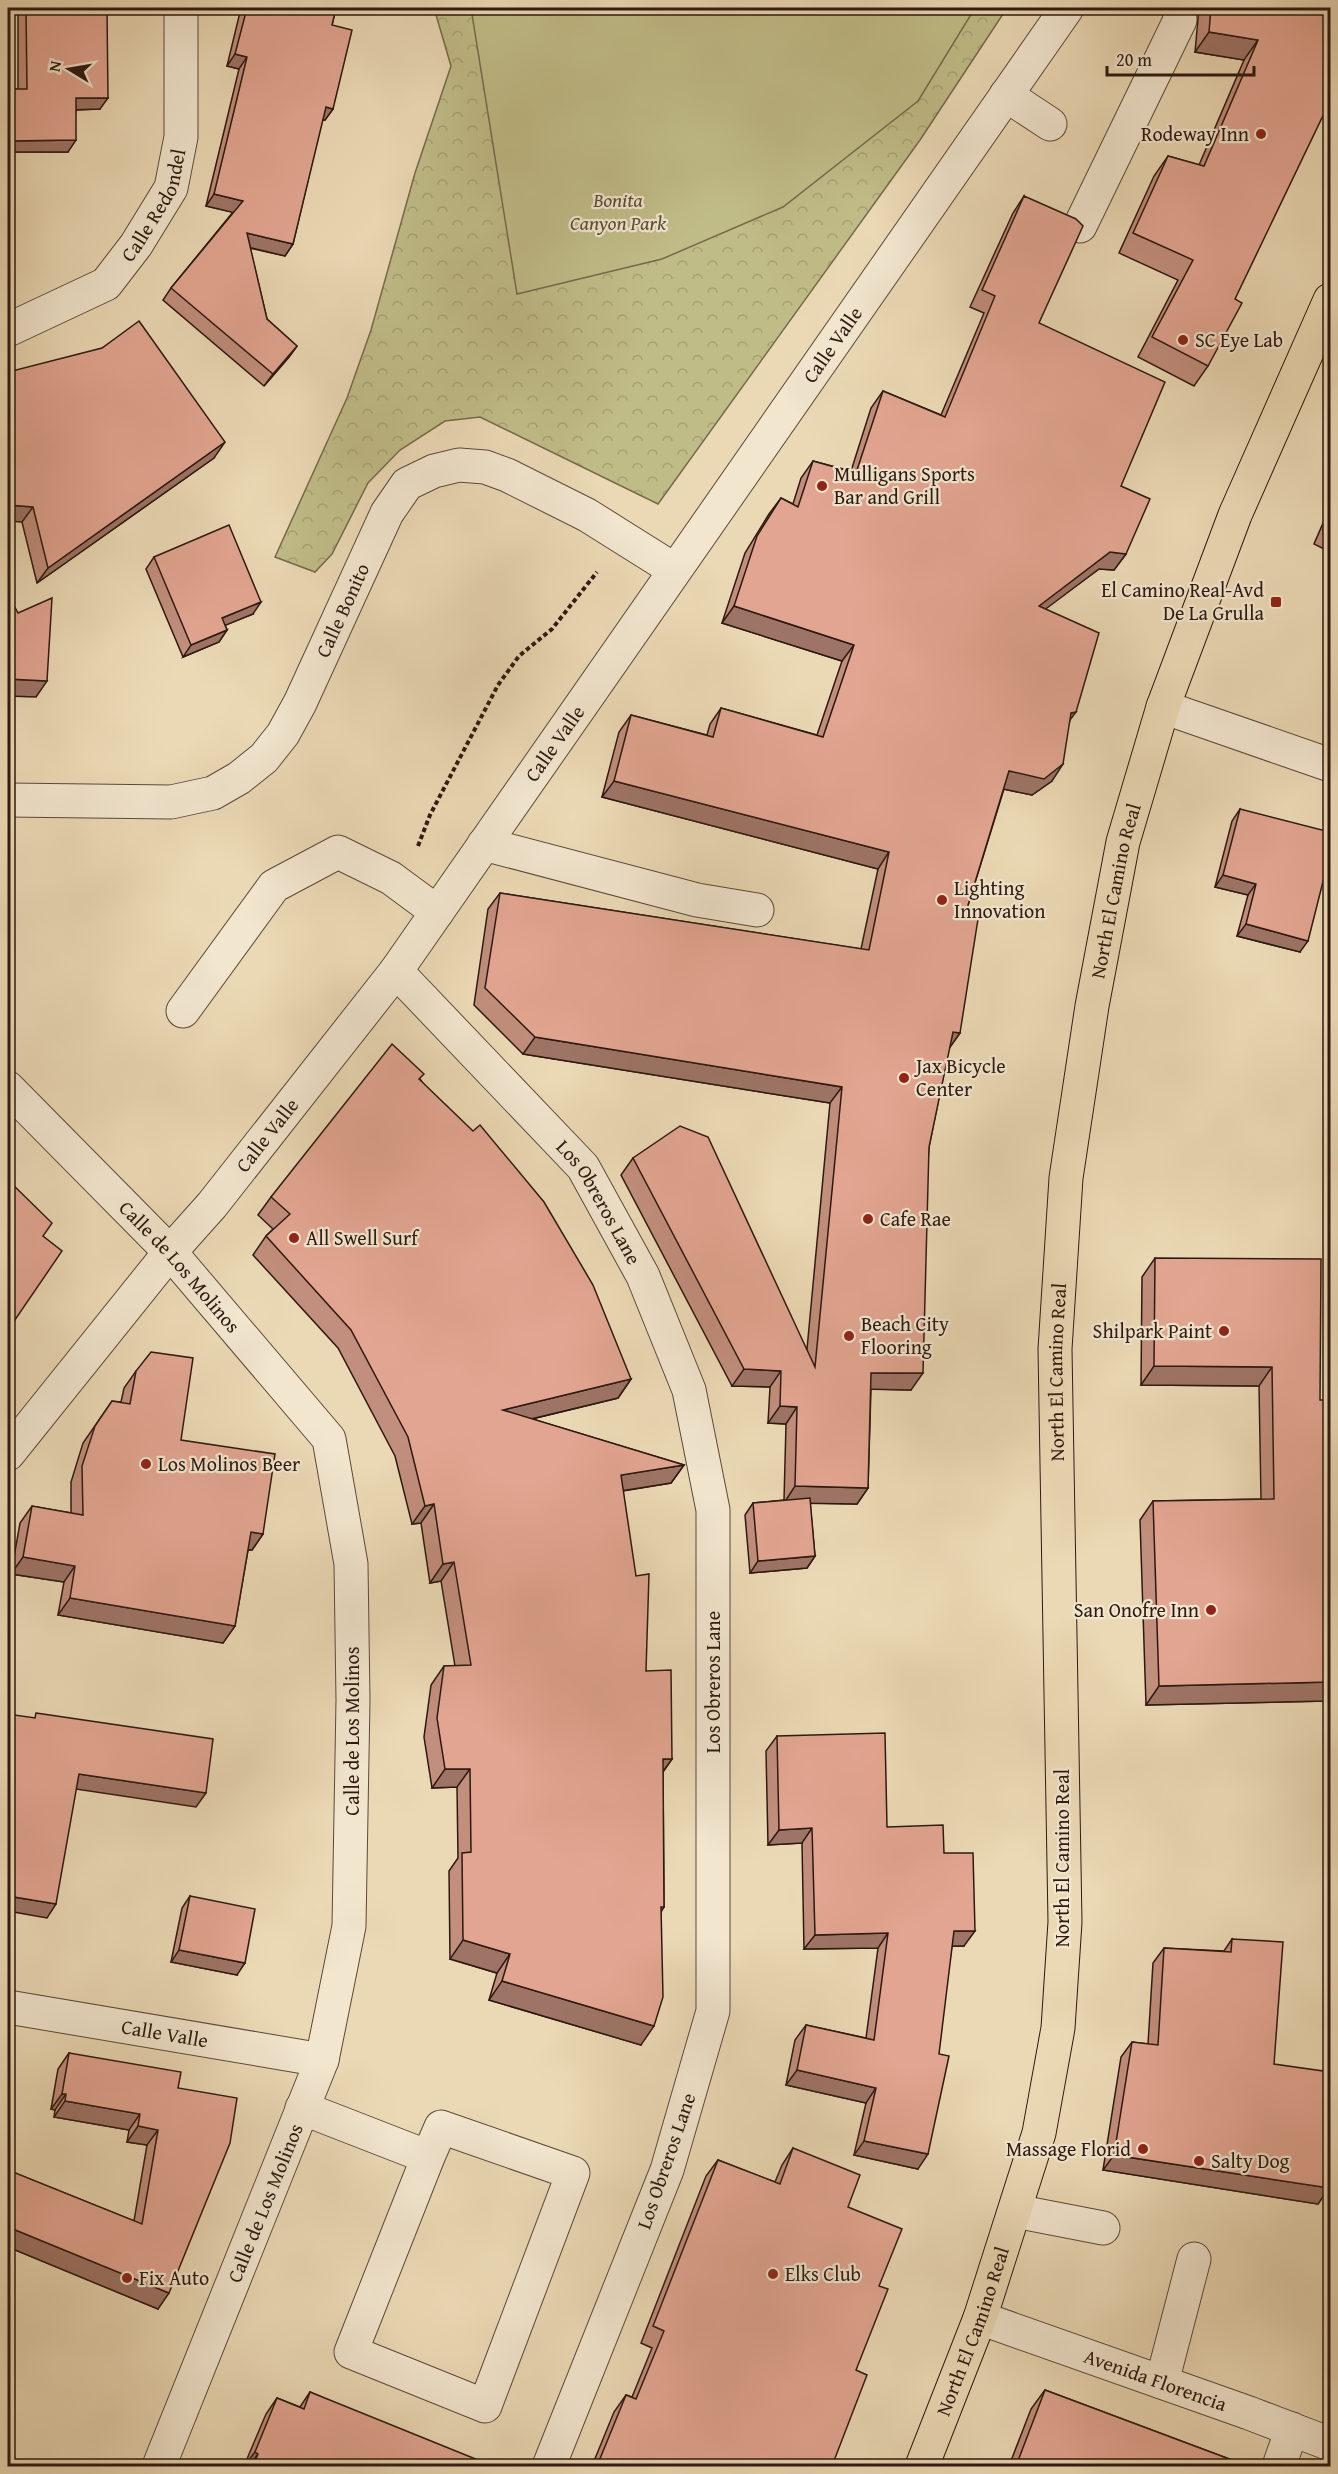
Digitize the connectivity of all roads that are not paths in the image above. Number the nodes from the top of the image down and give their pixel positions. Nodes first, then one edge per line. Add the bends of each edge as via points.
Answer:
1 (181, 8) edge
2 (1067, 8) edge
3 (1179, 8) edge
4 (1006, 95) junction
5 (1050, 124) dead end
6 (1080, 226) edge
7 (1330, 300) edge
8 (8, 330) edge
9 (673, 569) junction
10 (1163, 707) junction
11 (1330, 765) edge
12 (8, 801) edge
13 (484, 844) junction
14 (757, 910) dead end
15 (437, 912) junction
16 (396, 971) junction
17 (183, 1011) dead end
18 (8, 1088) edge
19 (170, 1252) junction
20 (8, 1454) edge
21 (8, 2007) edge
22 (322, 2061) junction
23 (302, 2108) junction
24 (428, 2157) junction
25 (1015, 2211) junction
26 (1103, 2228) dead end
27 (1194, 2259) dead end
28 (980, 2318) junction
29 (1162, 2382) junction
30 (1292, 2429) junction
31 (1329, 2437) edge
32 (159, 2466) edge
33 (549, 2466) edge
34 (922, 2466) edge
35 (1280, 2466) edge

1 - 8 street, Calle Redondel via 181,137 171,188 106,284
2 - 4 street, Calle Valle
3 - 6 street via 1180,20
4 - 5 street
4 - 9 street, Calle Valle
7 - 10 main road, North El Camino Real via 1235,515
9 - 12 street, Calle Bonito via 587,514 485,467 459,465 434,471 407,484 387,513 283,734 264,758 239,778 213,794 171,802
9 - 13 street, Calle Valle
10 - 11 street
10 - 25 main road, North El Camino Real via 1123,842 1092,1006 1066,1178 1055,1349 1065,1923 1058,2028 1039,2133
13 - 14 street via 698,900
13 - 15 street, Calle Valle
15 - 16 street, Calle Valle
15 - 17 street via 397,883 338,852 274,886
16 - 19 street, Calle Valle via 212,1205
16 - 33 street, Los Obreros Lane via 583,1167 643,1276 689,1390 713,1510 713,2012 667,2170
18 - 19 street, Calle de Los Molinos
19 - 20 street, Calle Valle
19 - 22 street, Calle de Los Molinos via 329,1439 351,1564 353,1700 350,1926
21 - 22 street, Calle Valle
22 - 23 street, Calle de Los Molinos
23 - 24 street
23 - 32 street, Calle de Los Molinos
24 - 24 street via 351,2352 485,2406 573,2173 441,2127
25 - 26 street
25 - 28 main road, North El Camino Real
27 - 29 street
28 - 29 street, Avenida Florencia
28 - 34 main road, North El Camino Real
29 - 30 street, Avenida Florencia
30 - 31 street, Avenida Florencia
30 - 35 street

